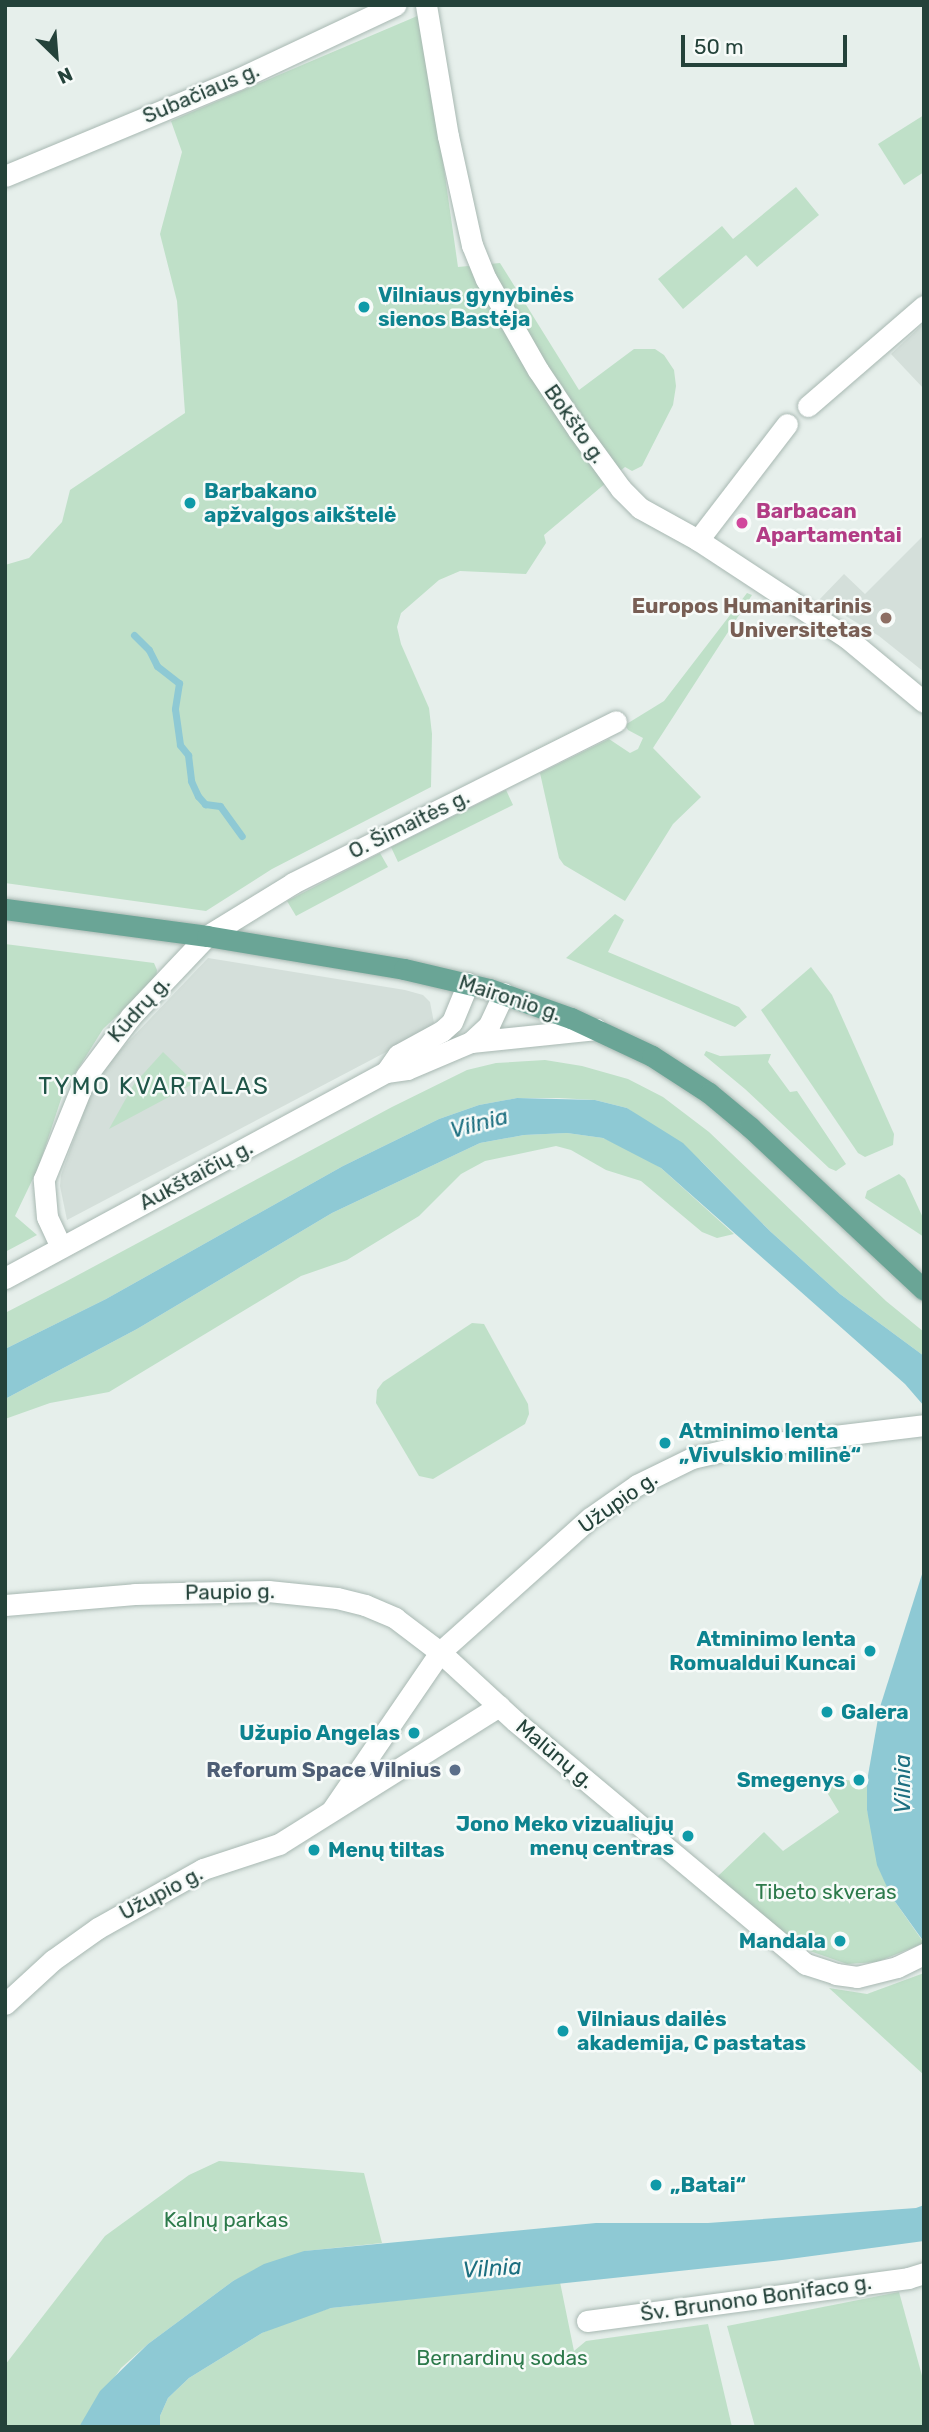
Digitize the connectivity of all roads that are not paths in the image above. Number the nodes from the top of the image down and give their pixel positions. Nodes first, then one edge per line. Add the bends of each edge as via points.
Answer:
1 (396, 5) edge
2 (426, 5) edge
3 (365, 12) edge
4 (5, 176) edge
5 (924, 306) edge
6 (808, 406) dead end
7 (788, 424) dead end
8 (698, 540) junction
9 (924, 702) edge
10 (616, 721) dead end
11 (5, 909) edge
12 (207, 936) junction
13 (468, 983) junction
14 (504, 993) junction
15 (596, 1029) junction
16 (471, 1042) junction
17 (386, 1072) junction
18 (61, 1247) junction
19 (5, 1278) edge
20 (924, 1290) edge
21 (922, 1425) edge
22 (5, 1605) edge
23 (440, 1653) junction
24 (499, 1706) junction
25 (332, 1810) junction
26 (924, 1954) edge
27 (5, 2004) edge
28 (924, 2273) edge
29 (587, 2321) dead end

1 - 3 street, Subačiaus g.
2 - 8 street, Bokšto g. via 448,136 472,245 486,279 538,370 621,489 640,508
3 - 4 street, Subačiaus g. via 238,79
5 - 6 street
7 - 8 street
8 - 9 street, Bokšto g. via 847,638
10 - 12 street, O. Šimaitės g. via 293,883
11 - 12 main road, Maironio g.
12 - 13 main road, Maironio g.
12 - 18 street, Kūdrų g. via 131,1016 86,1076 44,1179 47,1217
13 - 14 main road, Maironio g.
13 - 17 street, Aukštaičių g. via 452,1022 398,1055
14 - 15 main road, Maironio g.
14 - 16 street, Aukštaičių g. via 489,1025
15 - 16 street, Aukštaičių g.
15 - 20 main road, Maironio g. via 663,1063 718,1101
16 - 17 street, Aukštaičių g. via 407,1069
17 - 18 street, Aukštaičių g.
18 - 19 street, Aukštaičių g.
21 - 23 street, Užupio g. via 735,1448 663,1470 590,1518
22 - 23 street, Paupio g. via 135,1594 304,1593 365,1605 395,1618
23 - 24 street
23 - 25 street, Užupio g.
24 - 25 street, Užupio g.
24 - 26 street, Malūnų g. via 806,1964 857,1977 897,1967
25 - 27 street, Užupio g. via 279,1844 203,1869 140,1903 53,1960
28 - 29 street, Šv. Brunono Bonifaco g.

